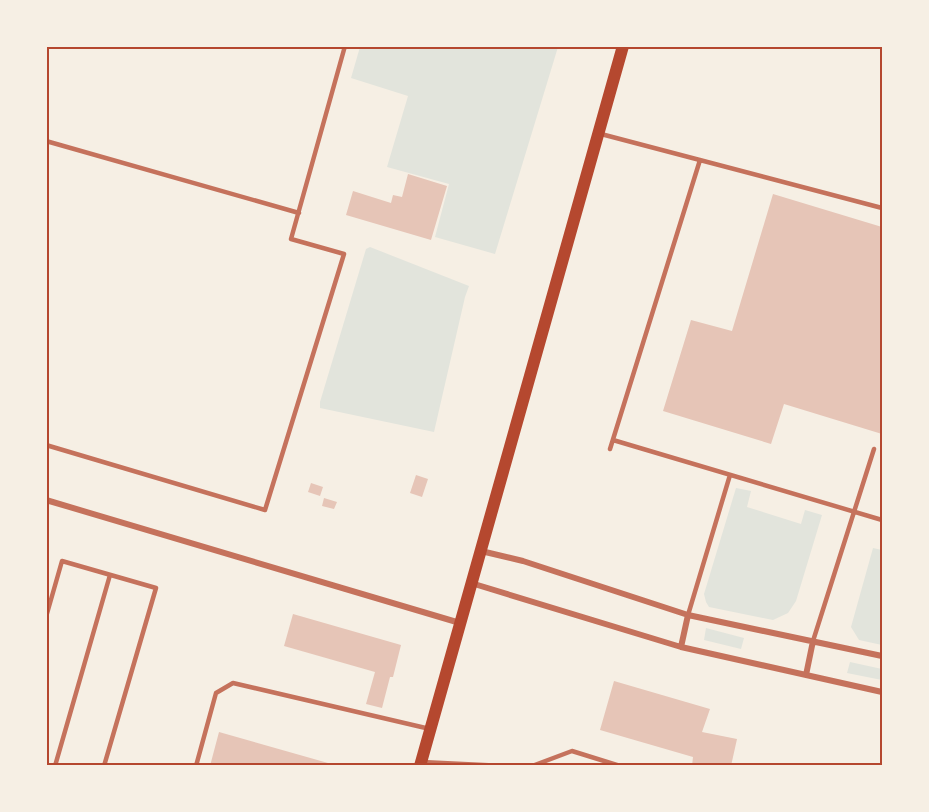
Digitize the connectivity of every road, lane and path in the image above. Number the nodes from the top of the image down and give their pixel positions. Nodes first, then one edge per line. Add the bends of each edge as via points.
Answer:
1 (345, 46) edge
2 (623, 46) edge
3 (599, 134) junction
4 (46, 141) edge
5 (700, 160) junction
6 (882, 208) edge
7 (298, 213) junction
8 (613, 440) junction
9 (46, 445) edge
10 (610, 449) dead end
11 (874, 449) dead end
12 (730, 475) junction
13 (46, 500) edge
14 (854, 512) junction
15 (882, 520) edge
16 (481, 551) junction
17 (110, 575) junction
18 (471, 583) junction
19 (688, 615) junction
20 (46, 617) edge
21 (461, 624) junction
22 (813, 641) junction
23 (681, 647) junction
24 (882, 656) edge
25 (806, 675) junction
26 (882, 692) edge
27 (431, 729) junction
28 (421, 764) edge
29 (55, 765) edge
30 (104, 765) edge
31 (196, 765) edge
32 (504, 765) edge
33 (532, 765) edge
34 (620, 765) edge

1 - 7 lane
2 - 3 main road
3 - 5 lane
3 - 16 main road
4 - 7 lane
5 - 6 lane
5 - 8 lane
7 - 9 lane via 291,239 344,254 264,510
8 - 10 lane
8 - 12 lane
11 - 14 lane
12 - 14 lane
12 - 19 lane
13 - 21 street
14 - 15 lane
14 - 22 lane
16 - 18 main road
16 - 19 street
17 - 20 lane via 62,561
17 - 29 lane
17 - 30 lane via 156,588
18 - 21 main road
18 - 23 street
19 - 22 street
19 - 23 street
21 - 27 main road
22 - 24 street
22 - 25 street
23 - 25 street
25 - 26 street
27 - 28 main road
27 - 31 lane via 234,683 216,693
28 - 32 lane
33 - 34 lane via 572,751

